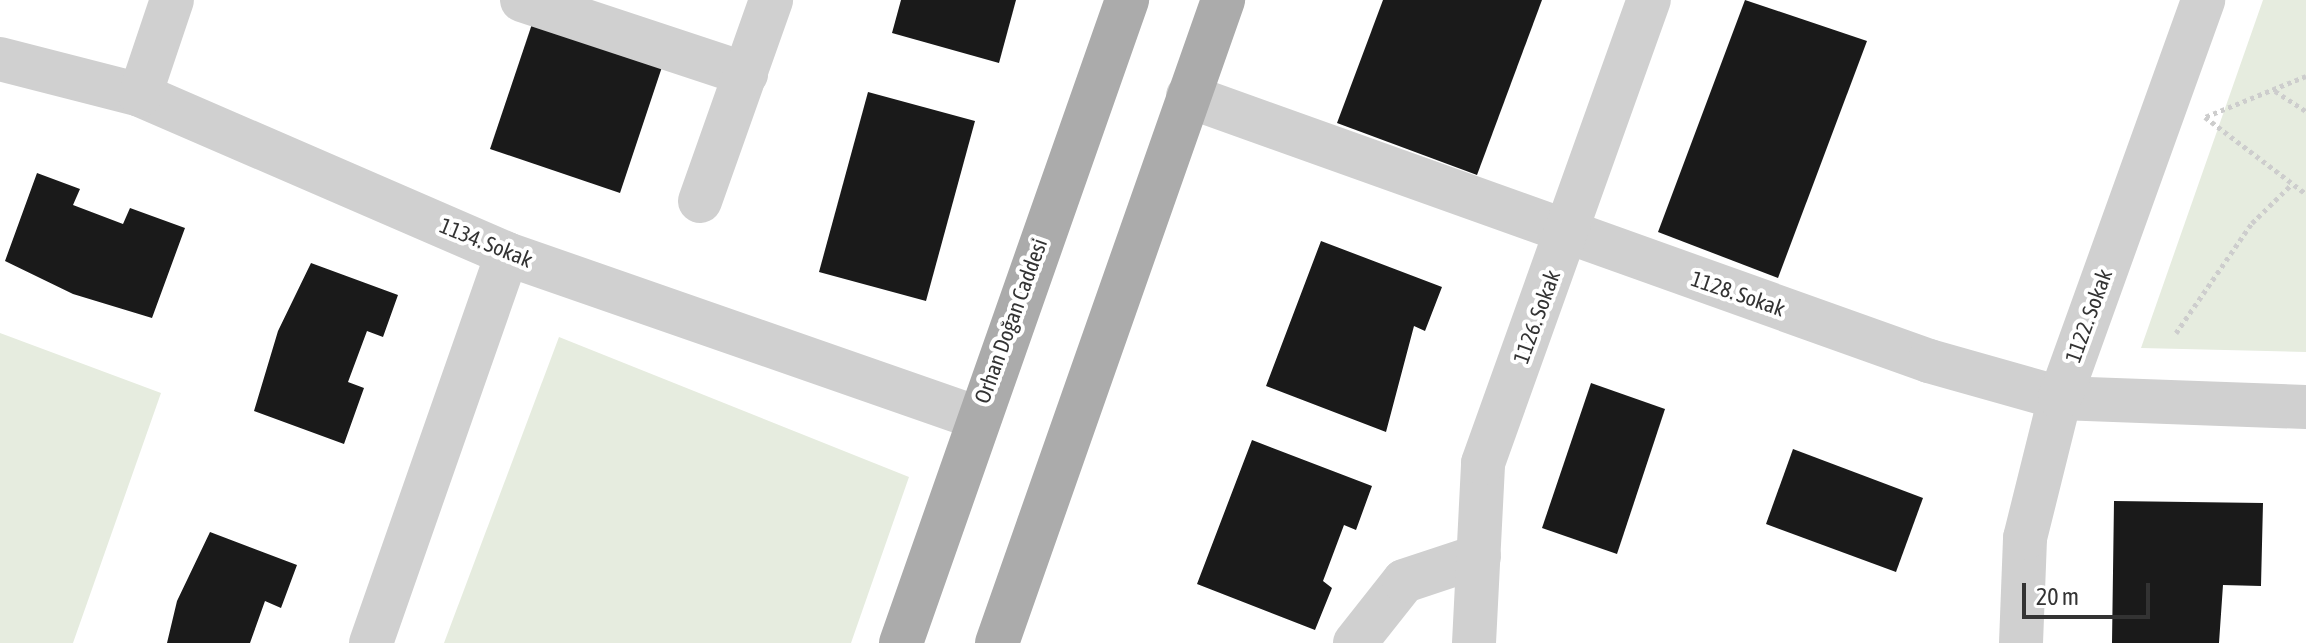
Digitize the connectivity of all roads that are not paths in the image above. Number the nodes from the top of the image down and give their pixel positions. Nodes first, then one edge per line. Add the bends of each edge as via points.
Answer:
1 (172, 0) edge
2 (522, 0) edge
3 (771, 0) edge
4 (1127, 0) edge
5 (1223, 0) edge
6 (1649, 0) edge
7 (2203, 0) edge
8 (0, 59) edge
9 (746, 74) junction
10 (140, 95) junction
11 (1188, 96) junction
12 (700, 201) dead end
13 (1567, 234) junction
14 (507, 254) junction
15 (2060, 398) junction
16 (2306, 407) edge
17 (976, 417) junction
18 (1479, 556) junction
19 (371, 643) edge
20 (901, 643) edge
21 (997, 643) edge
22 (1355, 643) edge
23 (1474, 643) edge
24 (2021, 643) edge

1 - 10 street
2 - 9 street
3 - 9 street
4 - 17 main road, Orhan Doğan Caddesi
5 - 11 main road
6 - 13 street, 1126. Sokak
7 - 15 street, 1122. Sokak
8 - 10 street, 1134. Sokak
9 - 12 street
10 - 14 street, 1134. Sokak
11 - 13 street, 1128. Sokak
11 - 21 main road
13 - 15 street, 1128. Sokak via 1929,361
13 - 18 street, 1126. Sokak via 1483,463
14 - 17 street, 1134. Sokak
14 - 19 street
15 - 16 street, 1128. Sokak
15 - 24 street, 1122. Sokak via 2025,538
17 - 20 main road, Orhan Doğan Caddesi
18 - 22 street via 1404,581
18 - 23 street, 1126. Sokak

